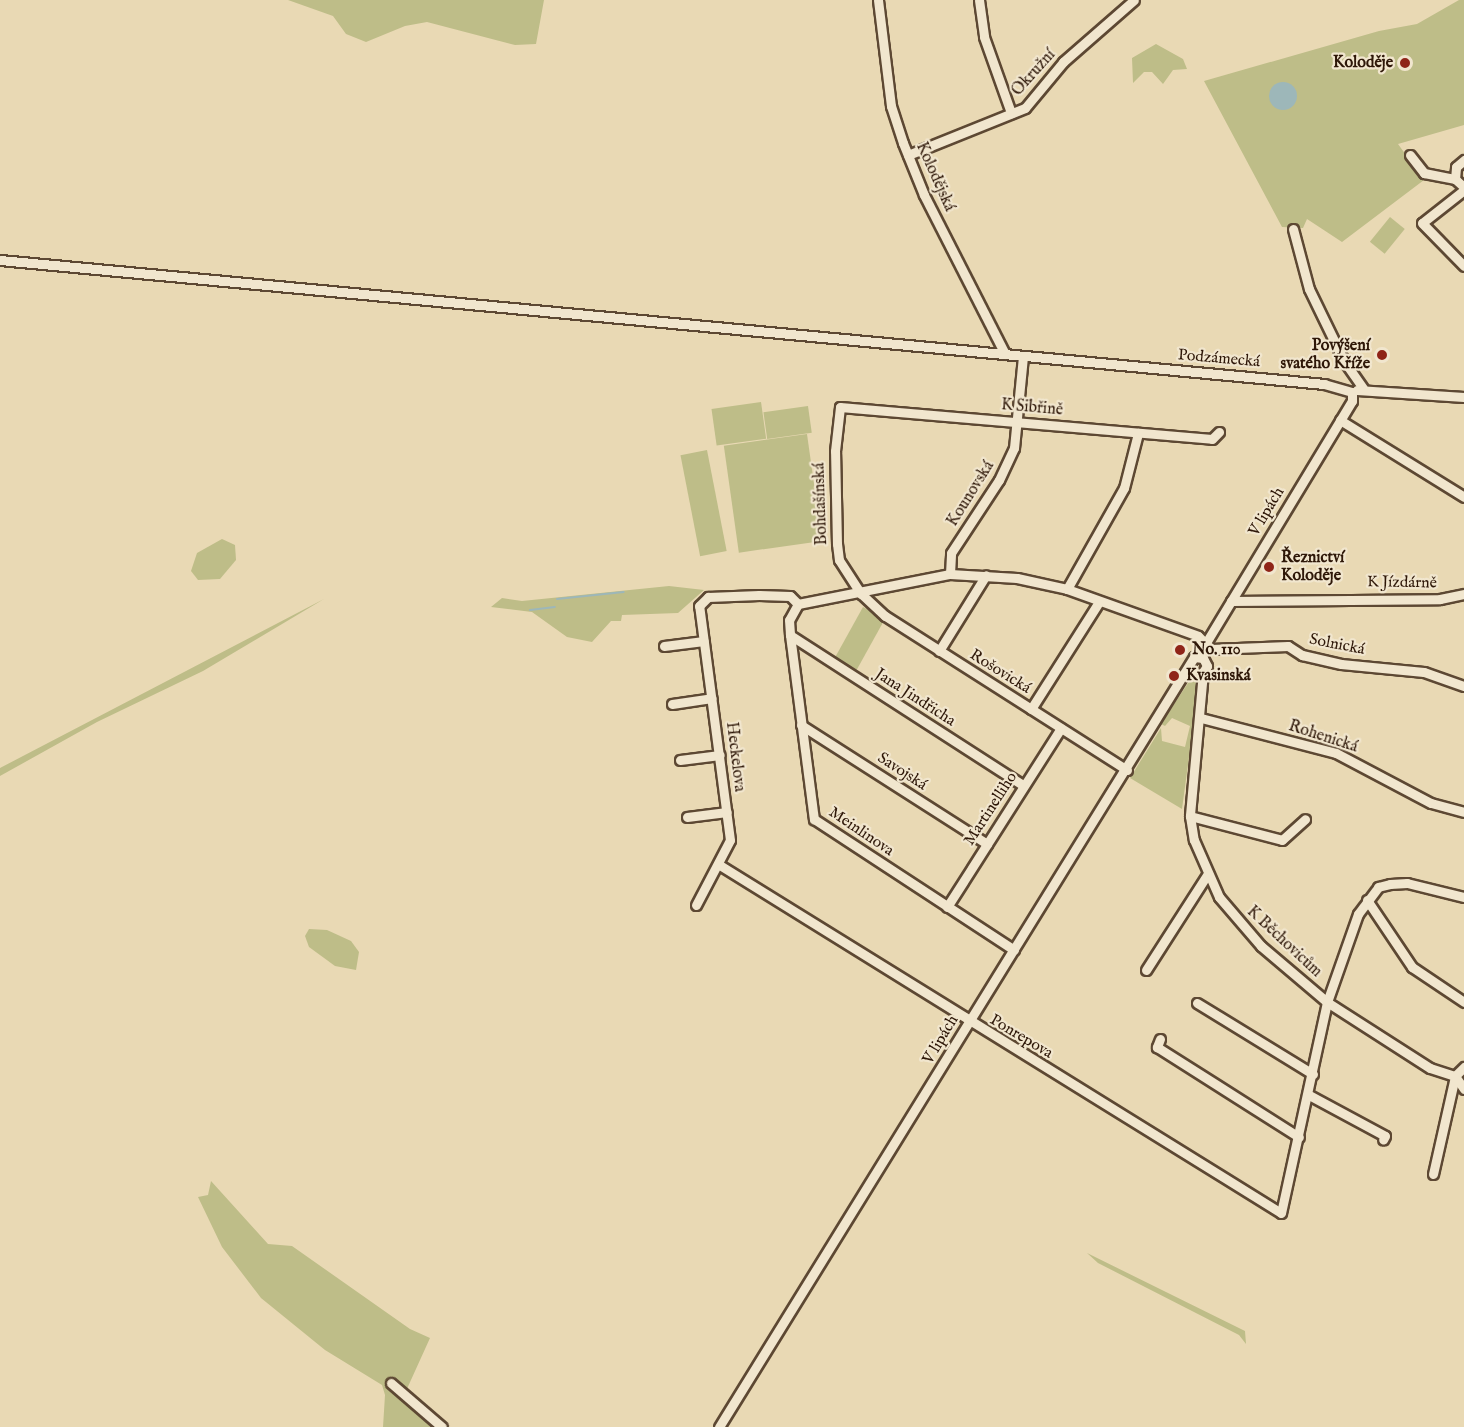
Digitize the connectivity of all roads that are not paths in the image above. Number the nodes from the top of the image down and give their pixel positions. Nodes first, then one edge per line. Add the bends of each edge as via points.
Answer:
1 (878, 0) edge
2 (979, 0) edge
3 (1134, 0) edge
4 (1011, 113) junction
5 (908, 155) junction
6 (1410, 155) dead end
7 (1464, 160) edge
8 (1455, 179) junction
9 (1464, 188) edge
10 (1293, 228) dead end
11 (0, 260) edge
12 (1464, 266) edge
13 (1005, 354) junction
14 (1023, 356) junction
15 (1363, 388) junction
16 (1352, 392) junction
17 (1464, 397) edge
18 (840, 407) joint
19 (1340, 420) junction
20 (1017, 422) junction
21 (1219, 432) dead end
22 (1138, 433) junction
23 (1464, 497) edge
24 (950, 574) junction
25 (986, 575) junction
26 (1067, 589) junction
27 (861, 594) junction
28 (1464, 594) edge
29 (1231, 601) junction
30 (1099, 602) junction
31 (798, 604) junction
32 (790, 635) junction
33 (704, 641) junction
34 (1205, 645) junction
35 (664, 646) dead end
36 (939, 651) junction
37 (1201, 657) junction
38 (1190, 669) junction
39 (1203, 672) junction
40 (1464, 686) edge
41 (712, 698) junction
42 (672, 704) dead end
43 (1031, 709) junction
44 (1201, 718) junction
45 (801, 725) junction
46 (1061, 728) junction
47 (720, 755) junction
48 (680, 760) dead end
49 (1127, 770) junction
50 (1024, 786) junction
51 (727, 812) junction
52 (1464, 812) edge
53 (1190, 816) junction
54 (687, 817) dead end
55 (1305, 819) dead end
56 (987, 844) junction
57 (718, 864) junction
58 (1207, 874) junction
59 (1464, 897) edge
60 (1367, 900) junction
61 (696, 905) dead end
62 (947, 907) junction
63 (1014, 950) junction
64 (1146, 970) dead end
65 (1327, 1002) junction
66 (1464, 1002) edge
67 (1197, 1003) dead end
68 (969, 1022) junction
69 (1160, 1039) dead end
70 (1464, 1067) edge
71 (1314, 1074) junction
72 (1455, 1076) junction
73 (1464, 1089) edge
74 (1309, 1095) junction
75 (1299, 1137) junction
76 (1383, 1140) dead end
77 (1433, 1174) dead end
78 (391, 1383) dead end
79 (442, 1427) edge
80 (719, 1427) edge

1 - 5 street, Kolodějská via 891,106
2 - 4 street via 984,38
3 - 4 street, Okružní via 1063,63 1025,108
4 - 5 street, Okružní
5 - 13 street, Kolodějská
6 - 8 street via 1424,174
7 - 8 street via 1456,167
8 - 9 street
9 - 12 street via 1422,223
10 - 15 street via 1309,289
11 - 13 street, Podzámecká
13 - 14 street, Podzámecká
14 - 16 street, Podzámecká via 1324,384
14 - 20 street, Kounovská
15 - 16 street
15 - 17 street
16 - 19 street, V lipách via 1353,399
18 - 20 street, K Sibřině
18 - 27 street, Bohdašínská via 834,493 838,560
19 - 23 street
19 - 29 street, V lipách
20 - 22 street, K Sibřině
20 - 24 street, Kounovská via 1009,461 951,553
21 - 22 street, K Sibřině via 1212,439
22 - 26 street via 1124,488
24 - 25 street
24 - 27 street
25 - 26 street
25 - 36 street
26 - 30 street
27 - 31 street
27 - 36 street, Rošovická via 881,614
28 - 29 street, K Jízdárně via 1440,599
29 - 34 street, V lipách
30 - 34 street via 1198,636
30 - 43 street
31 - 32 street, Meinlinova via 789,620
31 - 33 street, Heckelova via 790,596 708,597 699,606
32 - 45 street, Meinlinova
32 - 50 street, Jana Jindřicha
33 - 35 street
33 - 41 street, Heckelova
34 - 37 street, V lipách
34 - 40 street, Solnická via 1220,649 1288,646 1302,655 1341,664 1424,672
36 - 43 street, Rošovická
37 - 38 street via 1190,661
37 - 39 street via 1207,666
38 - 39 street via 1195,674
38 - 49 street, V lipách
39 - 44 street, K Běchovicům
41 - 42 street
41 - 47 street, Heckelova
43 - 46 street, Rošovická
44 - 52 street, Rohenická via 1336,753 1431,803
44 - 53 street, K Běchovicům
45 - 56 street, Savojská
45 - 62 street, Meinlinova via 817,822
46 - 49 street, Rošovická
46 - 50 street, Martinelliho
47 - 48 street
47 - 51 street, Heckelova
49 - 63 street, V lipách
50 - 56 street, Martinelliho
51 - 54 street
51 - 57 street, Heckelova via 730,840
53 - 55 street via 1282,840
53 - 58 street, K Běchovicům
56 - 62 street, Martinelliho
57 - 61 street, Heckelova
57 - 68 street, Ponrepova
58 - 64 street
58 - 65 street, K Běchovicům via 1233,916 1261,946
59 - 60 street via 1398,882 1378,887
60 - 65 street via 1358,914
60 - 66 street via 1412,967
62 - 63 street, Meinlinova
63 - 68 street, V lipách
65 - 71 street
65 - 72 street, K Běchovicům via 1430,1068
67 - 71 street
68 - 75 street, Ponrepova via 1281,1213
68 - 80 street, V lipách
69 - 75 street via 1157,1047
70 - 72 street
71 - 74 street
72 - 73 street
72 - 77 street
74 - 75 street
74 - 76 street via 1385,1136
78 - 79 street

